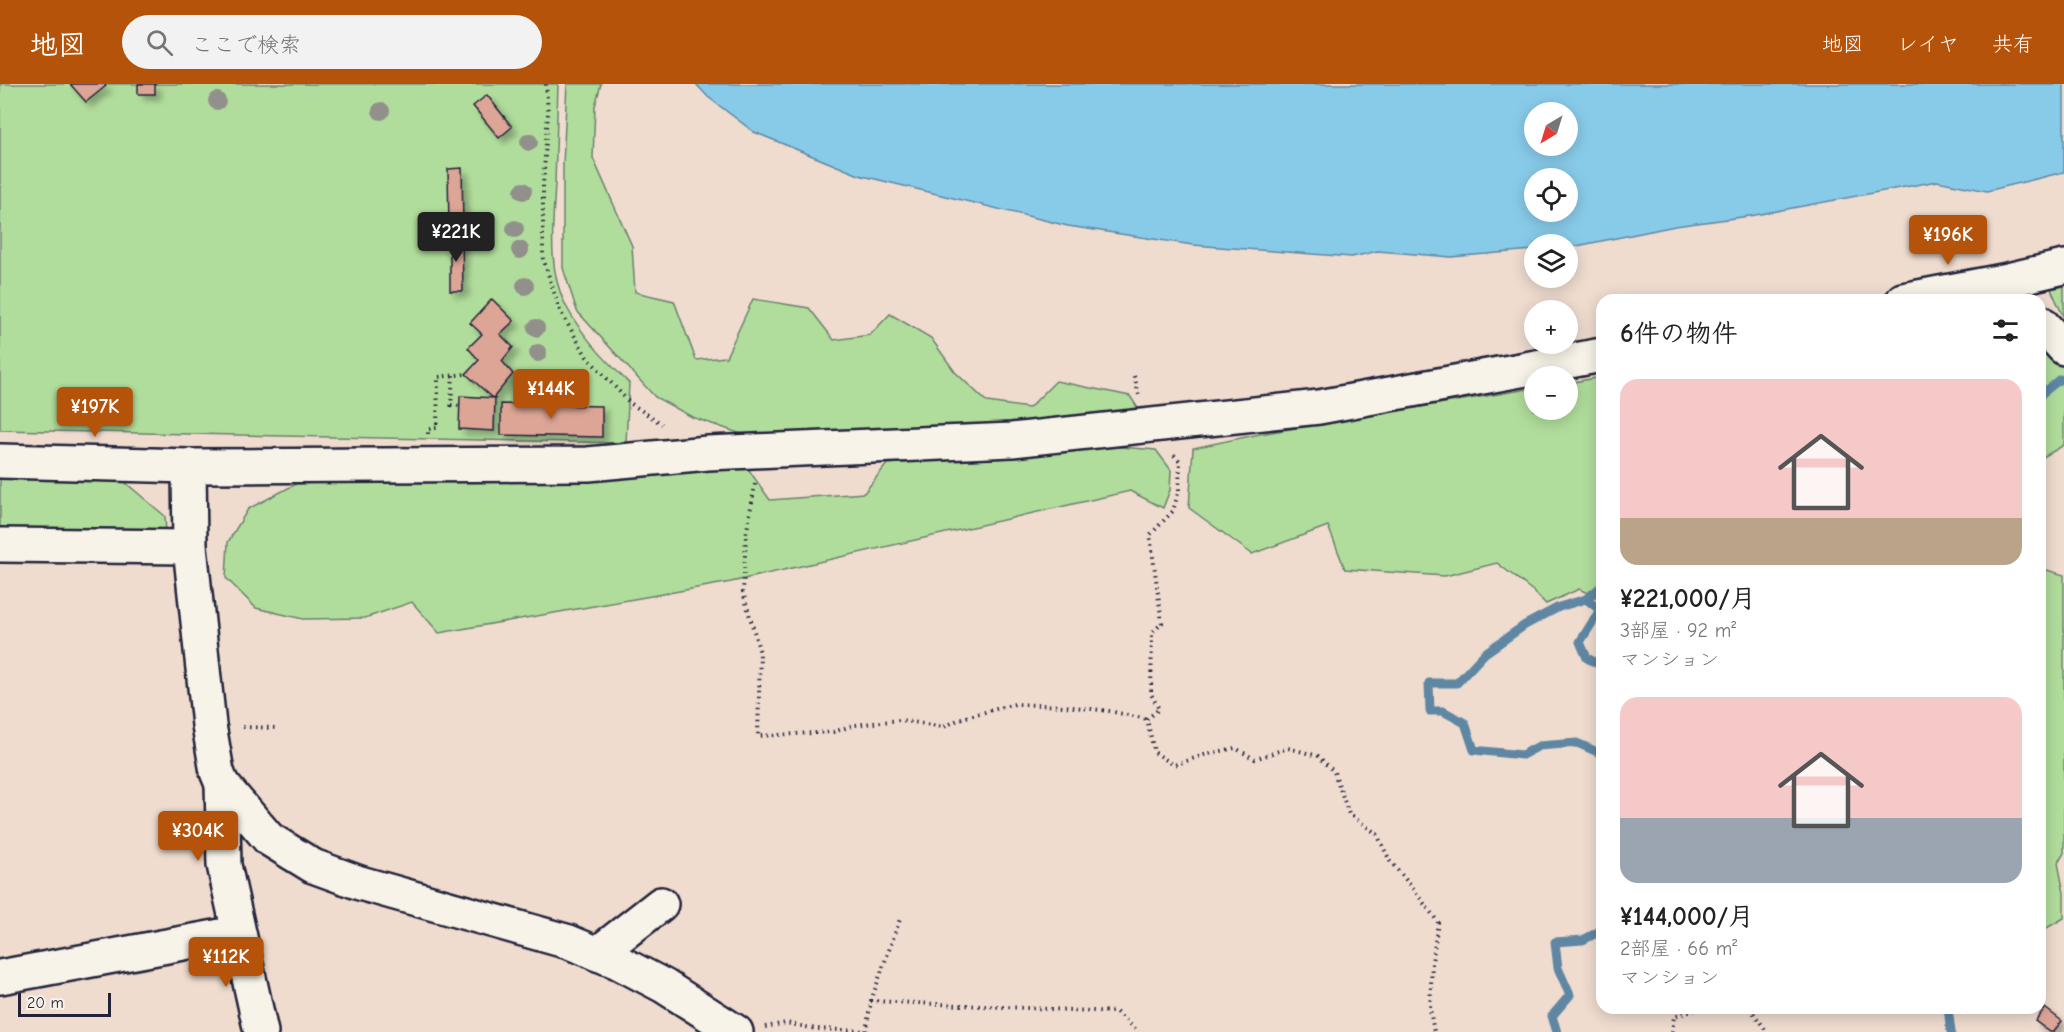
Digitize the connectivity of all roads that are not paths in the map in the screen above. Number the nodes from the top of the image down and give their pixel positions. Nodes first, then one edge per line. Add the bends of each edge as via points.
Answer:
1 (2064, 267) edge
2 (2012, 291) edge
3 (1976, 294) edge
4 (2046, 328) edge
5 (2064, 348) edge
6 (1596, 357) edge
7 (0, 461) edge
8 (189, 466) junction
9 (0, 545) edge
10 (190, 547) junction
11 (222, 784) junction
12 (661, 904) dead end
13 (237, 933) junction
14 (597, 954) junction
15 (0, 977) edge
16 (748, 1031) edge
17 (261, 1032) edge

1 - 2 street
2 - 3 street
4 - 5 street
6 - 8 street via 1319,407 1012,440 761,450 588,464
7 - 8 street
8 - 10 street
9 - 10 street
10 - 11 street via 209,725
11 - 13 street via 224,865
11 - 14 street via 269,838 313,866 569,942
12 - 14 street
13 - 15 street
13 - 17 street
14 - 16 street

